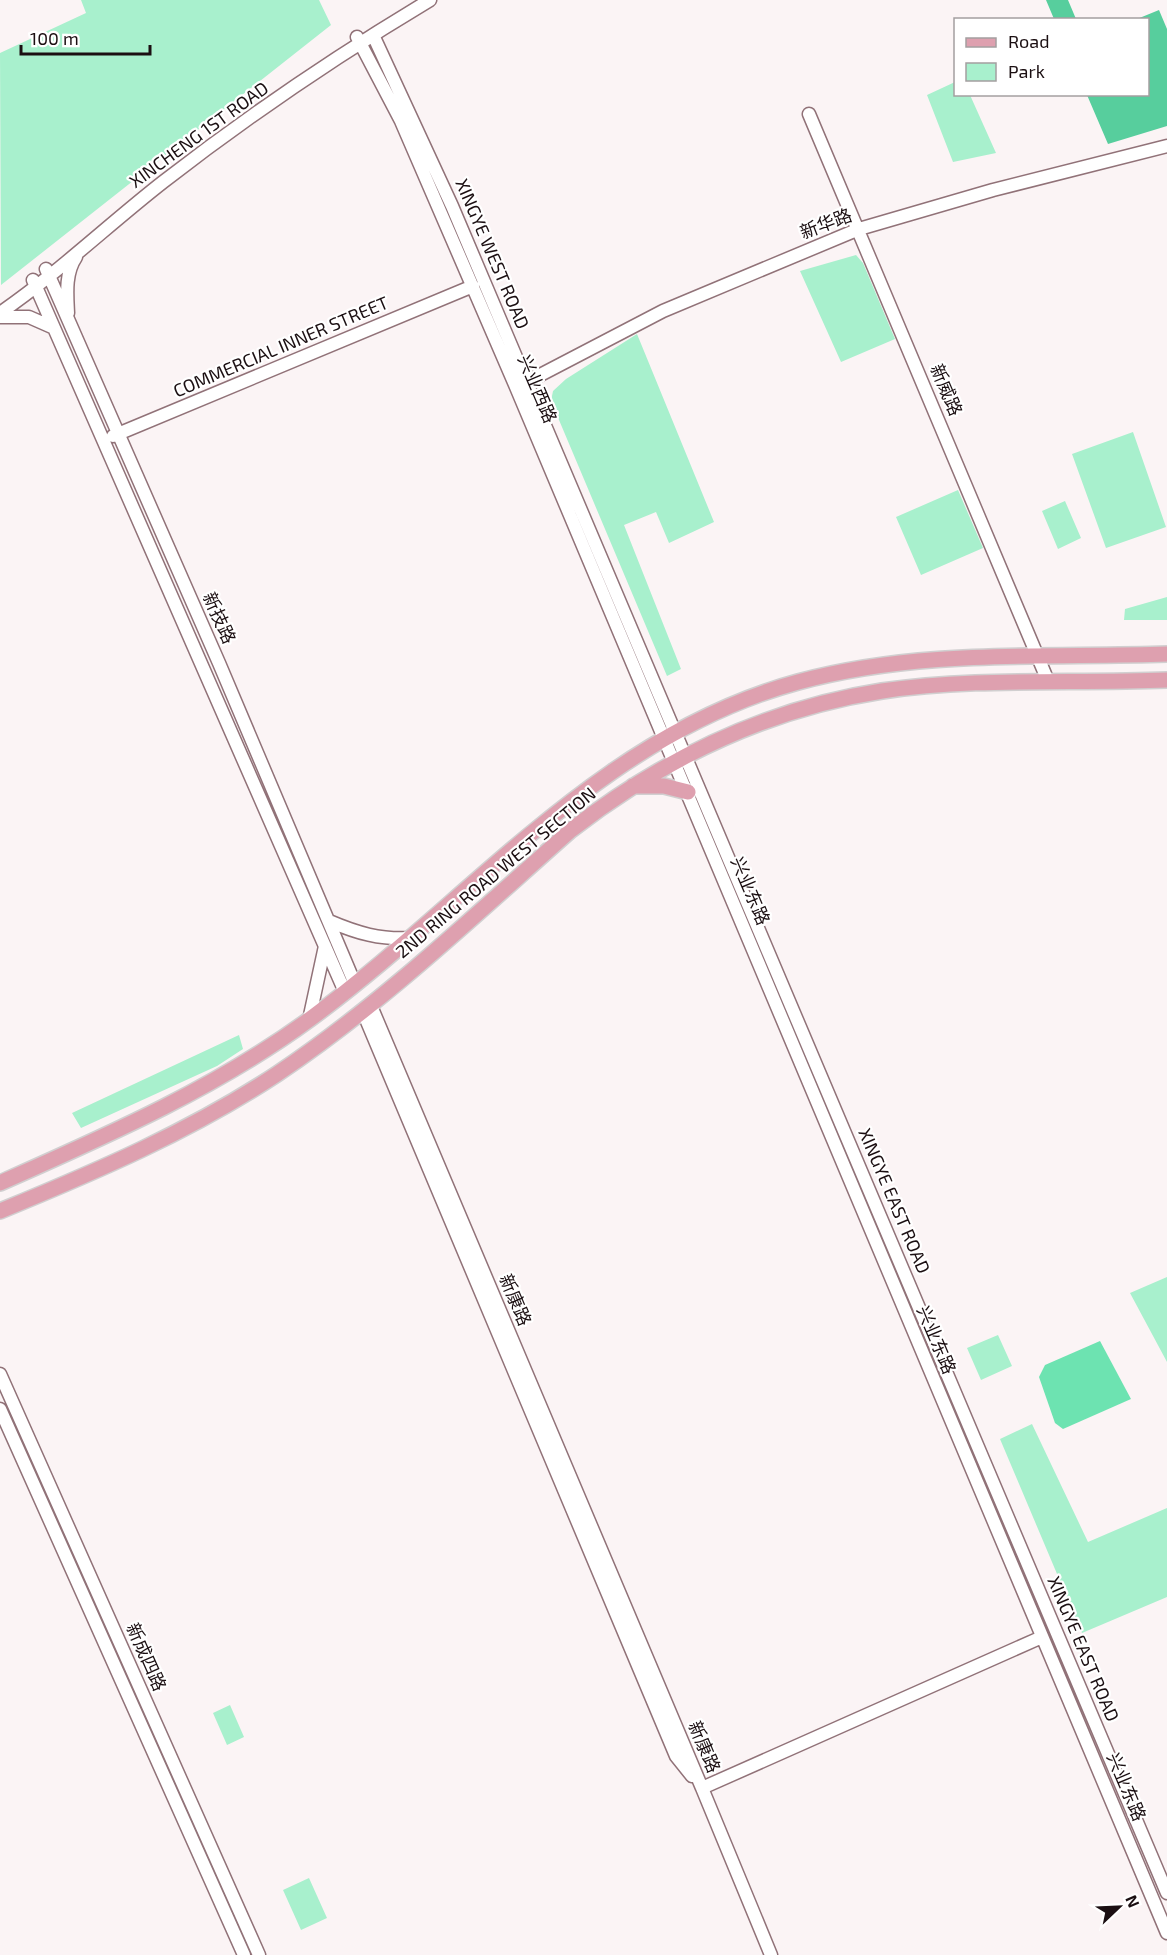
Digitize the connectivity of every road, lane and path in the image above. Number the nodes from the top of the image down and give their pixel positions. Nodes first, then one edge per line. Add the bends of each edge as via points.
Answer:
1 (415, 0) edge
2 (430, 0) edge
3 (372, 35) junction
4 (358, 41) junction
5 (809, 114) dead end
6 (1167, 146) edge
7 (859, 229) junction
8 (79, 251) junction
9 (47, 273) junction
10 (34, 284) junction
11 (472, 286) junction
12 (0, 303) edge
13 (0, 313) edge
14 (0, 317) edge
15 (68, 320) junction
16 (54, 328) junction
17 (521, 384) junction
18 (118, 434) junction
19 (103, 440) junction
20 (1167, 654) edge
21 (1039, 655) junction
22 (1167, 680) edge
23 (1048, 681) junction
24 (670, 733) junction
25 (680, 757) junction
26 (633, 786) junction
27 (688, 792) junction
28 (329, 921) junction
29 (413, 938) junction
30 (325, 946) junction
31 (350, 988) junction
32 (367, 1009) junction
33 (309, 1020) junction
34 (0, 1184) edge
35 (0, 1211) edge
36 (0, 1374) edge
37 (0, 1409) edge
38 (1042, 1637) junction
39 (702, 1788) junction
40 (1167, 1893) edge
41 (1167, 1933) edge
42 (244, 1955) edge
43 (259, 1955) edge
44 (771, 1955) edge

1 - 4 street, XINCHENG 1ST ROAD
2 - 3 street, XINCHENG 1ST ROAD
3 - 4 street, XINCHENG 1ST ROAD
3 - 17 street, XINGYE WEST ROAD via 452,206
4 - 8 street, XINCHENG 1ST ROAD via 164,182
4 - 9 street, XINCHENG 1ST ROAD via 239,116 168,169
4 - 11 street, 兴业西路 via 401,121
5 - 7 street, 新威路
6 - 7 street, 新华路
7 - 17 street, 新华路 via 663,311
7 - 21 street, 新威路
8 - 9 street, XINCHENG 1ST ROAD
8 - 15 street via 71,263 67,287
9 - 10 street, XINCHENG 1ST ROAD
9 - 15 street, 新技路
10 - 12 street, XINCHENG 1ST ROAD
10 - 13 street, XINCHENG 1ST ROAD
10 - 16 street, 新技路
11 - 17 street, 兴业西路
11 - 18 street, COMMERCIAL INNER STREET
14 - 16 street via 29,317
15 - 18 street, 新技路
16 - 19 street, 新技路
17 - 24 street, XINGYE WEST ROAD
18 - 19 street, COMMERCIAL INNER STREET
18 - 28 street, 新技路
19 - 30 street, 新技路
20 - 21 main road, 2ND RING ROAD WEST SECTION
21 - 23 street, 新威路
21 - 24 main road, 2ND RING ROAD WEST SECTION via 949,657 840,672 742,701
22 - 23 main road, 2ND RING ROAD WEST SECTION
23 - 25 main road, 2ND RING ROAD WEST SECTION via 882,691 778,715
24 - 25 street, XINGYE WEST ROAD
24 - 29 main road, 2ND RING ROAD WEST SECTION via 591,785 541,824
25 - 26 main road, 2ND RING ROAD WEST SECTION
25 - 27 street, 兴业东路
25 - 40 street, XINGYE EAST ROAD
26 - 27 main road via 664,786
26 - 32 main road, 2ND RING ROAD WEST SECTION via 571,830
27 - 38 street, 兴业东路
28 - 29 street via 362,935
28 - 31 street, 新技路
29 - 31 main road, 2ND RING ROAD WEST SECTION
30 - 31 street, 新技路
30 - 33 street
31 - 33 main road, 2ND RING ROAD WEST SECTION
32 - 35 main road, 2ND RING ROAD WEST SECTION via 276,1074 185,1128
32 - 39 street, 新康路 via 676,1756
33 - 34 main road, 2ND RING ROAD WEST SECTION via 168,1105
36 - 43 street, 新成四路
37 - 42 street, 新成四路
38 - 39 street
38 - 41 street, 兴业东路
39 - 44 street, 新康路

